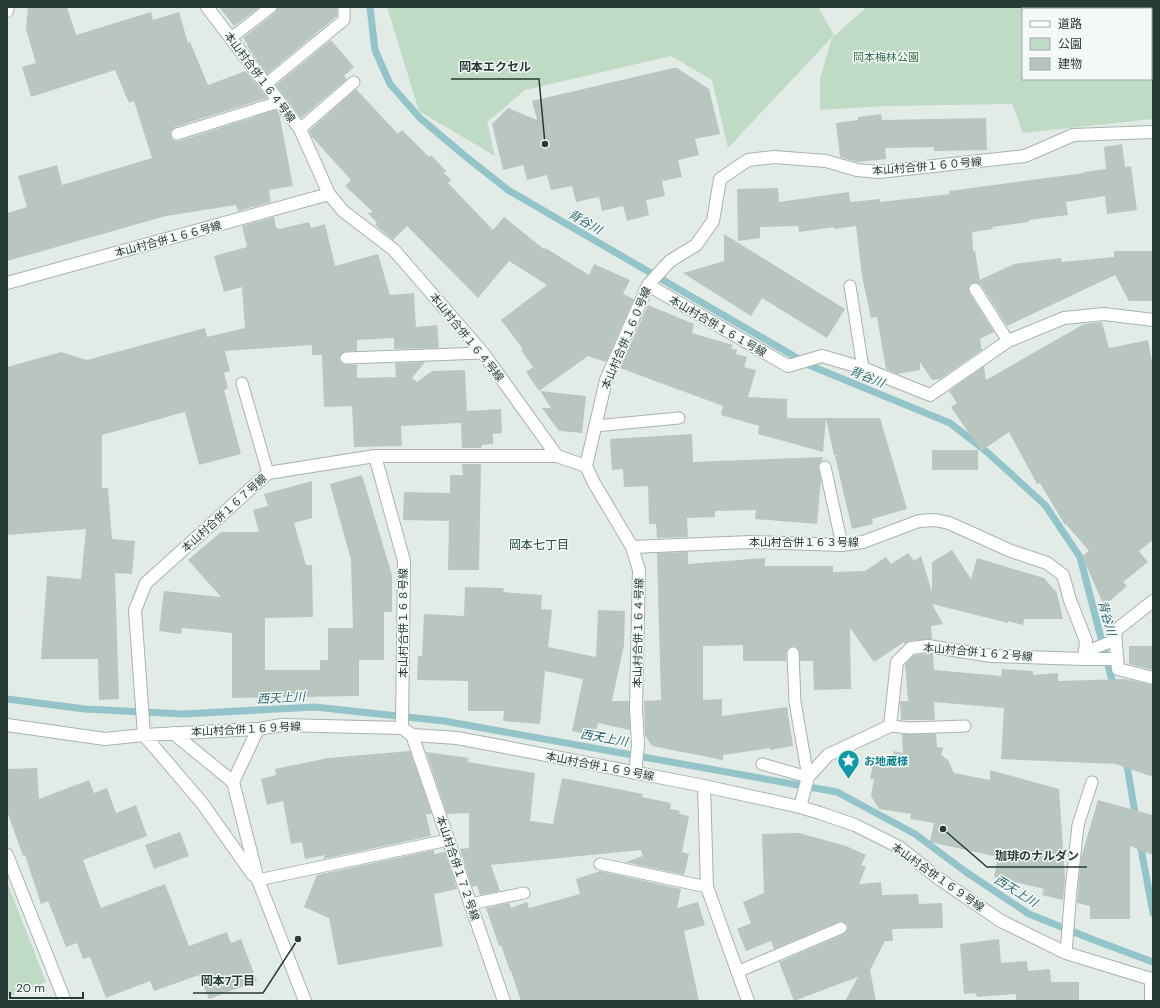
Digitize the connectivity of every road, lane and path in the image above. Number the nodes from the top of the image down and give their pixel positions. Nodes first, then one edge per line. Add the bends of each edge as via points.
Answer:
1 (8, 7) edge
2 (207, 7) edge
3 (272, 7) edge
4 (344, 7) edge
5 (7, 11) edge
6 (230, 38) junction
7 (354, 82) dead end
8 (266, 84) junction
9 (279, 102) junction
10 (300, 128) junction
11 (1153, 132) edge
12 (177, 134) dead end
13 (329, 194) junction
14 (7, 283) edge
15 (648, 285) junction
16 (850, 286) dead end
17 (975, 289) dead end
18 (1153, 320) edge
19 (1008, 341) junction
20 (483, 353) junction
21 (346, 358) dead end
22 (863, 368) junction
23 (242, 383) dead end
24 (679, 418) dead end
25 (595, 426) junction
26 (375, 456) junction
27 (557, 456) junction
28 (586, 466) junction
29 (825, 467) dead end
30 (268, 473) junction
31 (842, 544) junction
32 (632, 546) junction
33 (1153, 601) edge
34 (1115, 640) junction
35 (793, 653) dead end
36 (1084, 656) junction
37 (1117, 659) junction
38 (1153, 678) edge
39 (7, 725) edge
40 (890, 726) junction
41 (965, 726) dead end
42 (258, 729) junction
43 (407, 731) junction
44 (173, 733) junction
45 (144, 735) junction
46 (762, 764) dead end
47 (635, 773) junction
48 (808, 777) junction
49 (233, 782) junction
50 (1092, 782) dead end
51 (704, 786) junction
52 (800, 807) junction
53 (448, 840) junction
54 (7, 855) edge
55 (600, 864) dead end
56 (258, 880) junction
57 (707, 887) junction
58 (524, 893) dead end
59 (470, 904) junction
60 (841, 928) dead end
61 (1066, 953) junction
62 (737, 972) junction
63 (1152, 978) edge
64 (65, 1001) edge
65 (305, 1001) edge
66 (504, 1001) edge
67 (748, 1001) edge
68 (1151, 1001) edge

1 - 5 street
2 - 6 street, 本山村合併１６４号線
3 - 6 lane
4 - 8 lane via 344,20
6 - 8 street, 本山村合併１６４号線
7 - 10 lane
8 - 9 street, 本山村合併１６４号線
9 - 10 street, 本山村合併１６４号線
9 - 12 lane
10 - 13 street, 本山村合併１６４号線
11 - 15 street, 本山村合併１６０号線 via 1073,135 1025,156 879,172 857,170 826,161 774,157 748,160 720,179 713,221 696,245 670,261
13 - 14 street, 本山村合併１６６号線
13 - 20 street, 本山村合併１６４号線 via 343,211 394,250
15 - 22 street, 本山村合併１６１号線 via 788,366 822,356
15 - 25 street, 本山村合併１６０号線 via 606,380
16 - 22 lane
17 - 19 lane
18 - 19 street via 1104,314 1064,318
19 - 22 street via 930,395
20 - 21 lane
20 - 27 street, 本山村合併１６４号線
23 - 30 lane
24 - 25 lane
25 - 28 street, 本山村合併１６０号線
26 - 27 street, 本山村合併１６７号線
26 - 30 street, 本山村合併１６７号線
26 - 43 street, 本山村合併１６８号線 via 404,561 403,698
27 - 28 street
28 - 32 street, 本山村合併１６４号線
29 - 31 lane
30 - 45 street, 本山村合併１６７号線 via 146,583 135,610
31 - 32 street, 本山村合併１６３号線 via 751,542
31 - 36 street, 本山村合併１６３号線 via 863,542 919,521 935,520 949,523 1011,551 1047,563 1063,575 1086,641
32 - 47 street, 本山村合併１６４号線 via 639,570 636,707 638,745
33 - 34 street via 1115,631
34 - 36 lane
34 - 37 street
35 - 48 lane via 795,702
36 - 37 street, 本山村合併１６２号線
36 - 40 street, 本山村合併１６２号線 via 992,656 928,646 911,648 897,662
37 - 38 street via 1118,669
39 - 45 street, 本山村合併１６９号線 via 105,739
40 - 41 lane
40 - 48 street via 828,755
42 - 43 street, 本山村合併１６９号線 via 282,725
42 - 44 street, 本山村合併１６９号線
42 - 49 street
43 - 47 street, 本山村合併１６９号線 via 457,738
43 - 53 street, 本山村合併１７２号線
44 - 45 street, 本山村合併１６９号線
44 - 49 street
45 - 56 street via 202,803
46 - 48 lane
47 - 51 street, 本山村合併１６９号線
48 - 52 street
49 - 56 street
50 - 61 lane via 1078,826
51 - 52 street, 本山村合併１６９号線
51 - 57 street
52 - 61 street, 本山村合併１６９号線 via 855,825 899,847 938,878 1001,921
53 - 56 lane
53 - 59 street, 本山村合併１７２号線
54 - 64 street
55 - 57 lane
56 - 65 street
57 - 62 street
58 - 59 lane
59 - 66 street, 本山村合併１７２号線
60 - 62 lane
61 - 63 street, 本山村合併１６９号線
62 - 67 street
63 - 68 street

